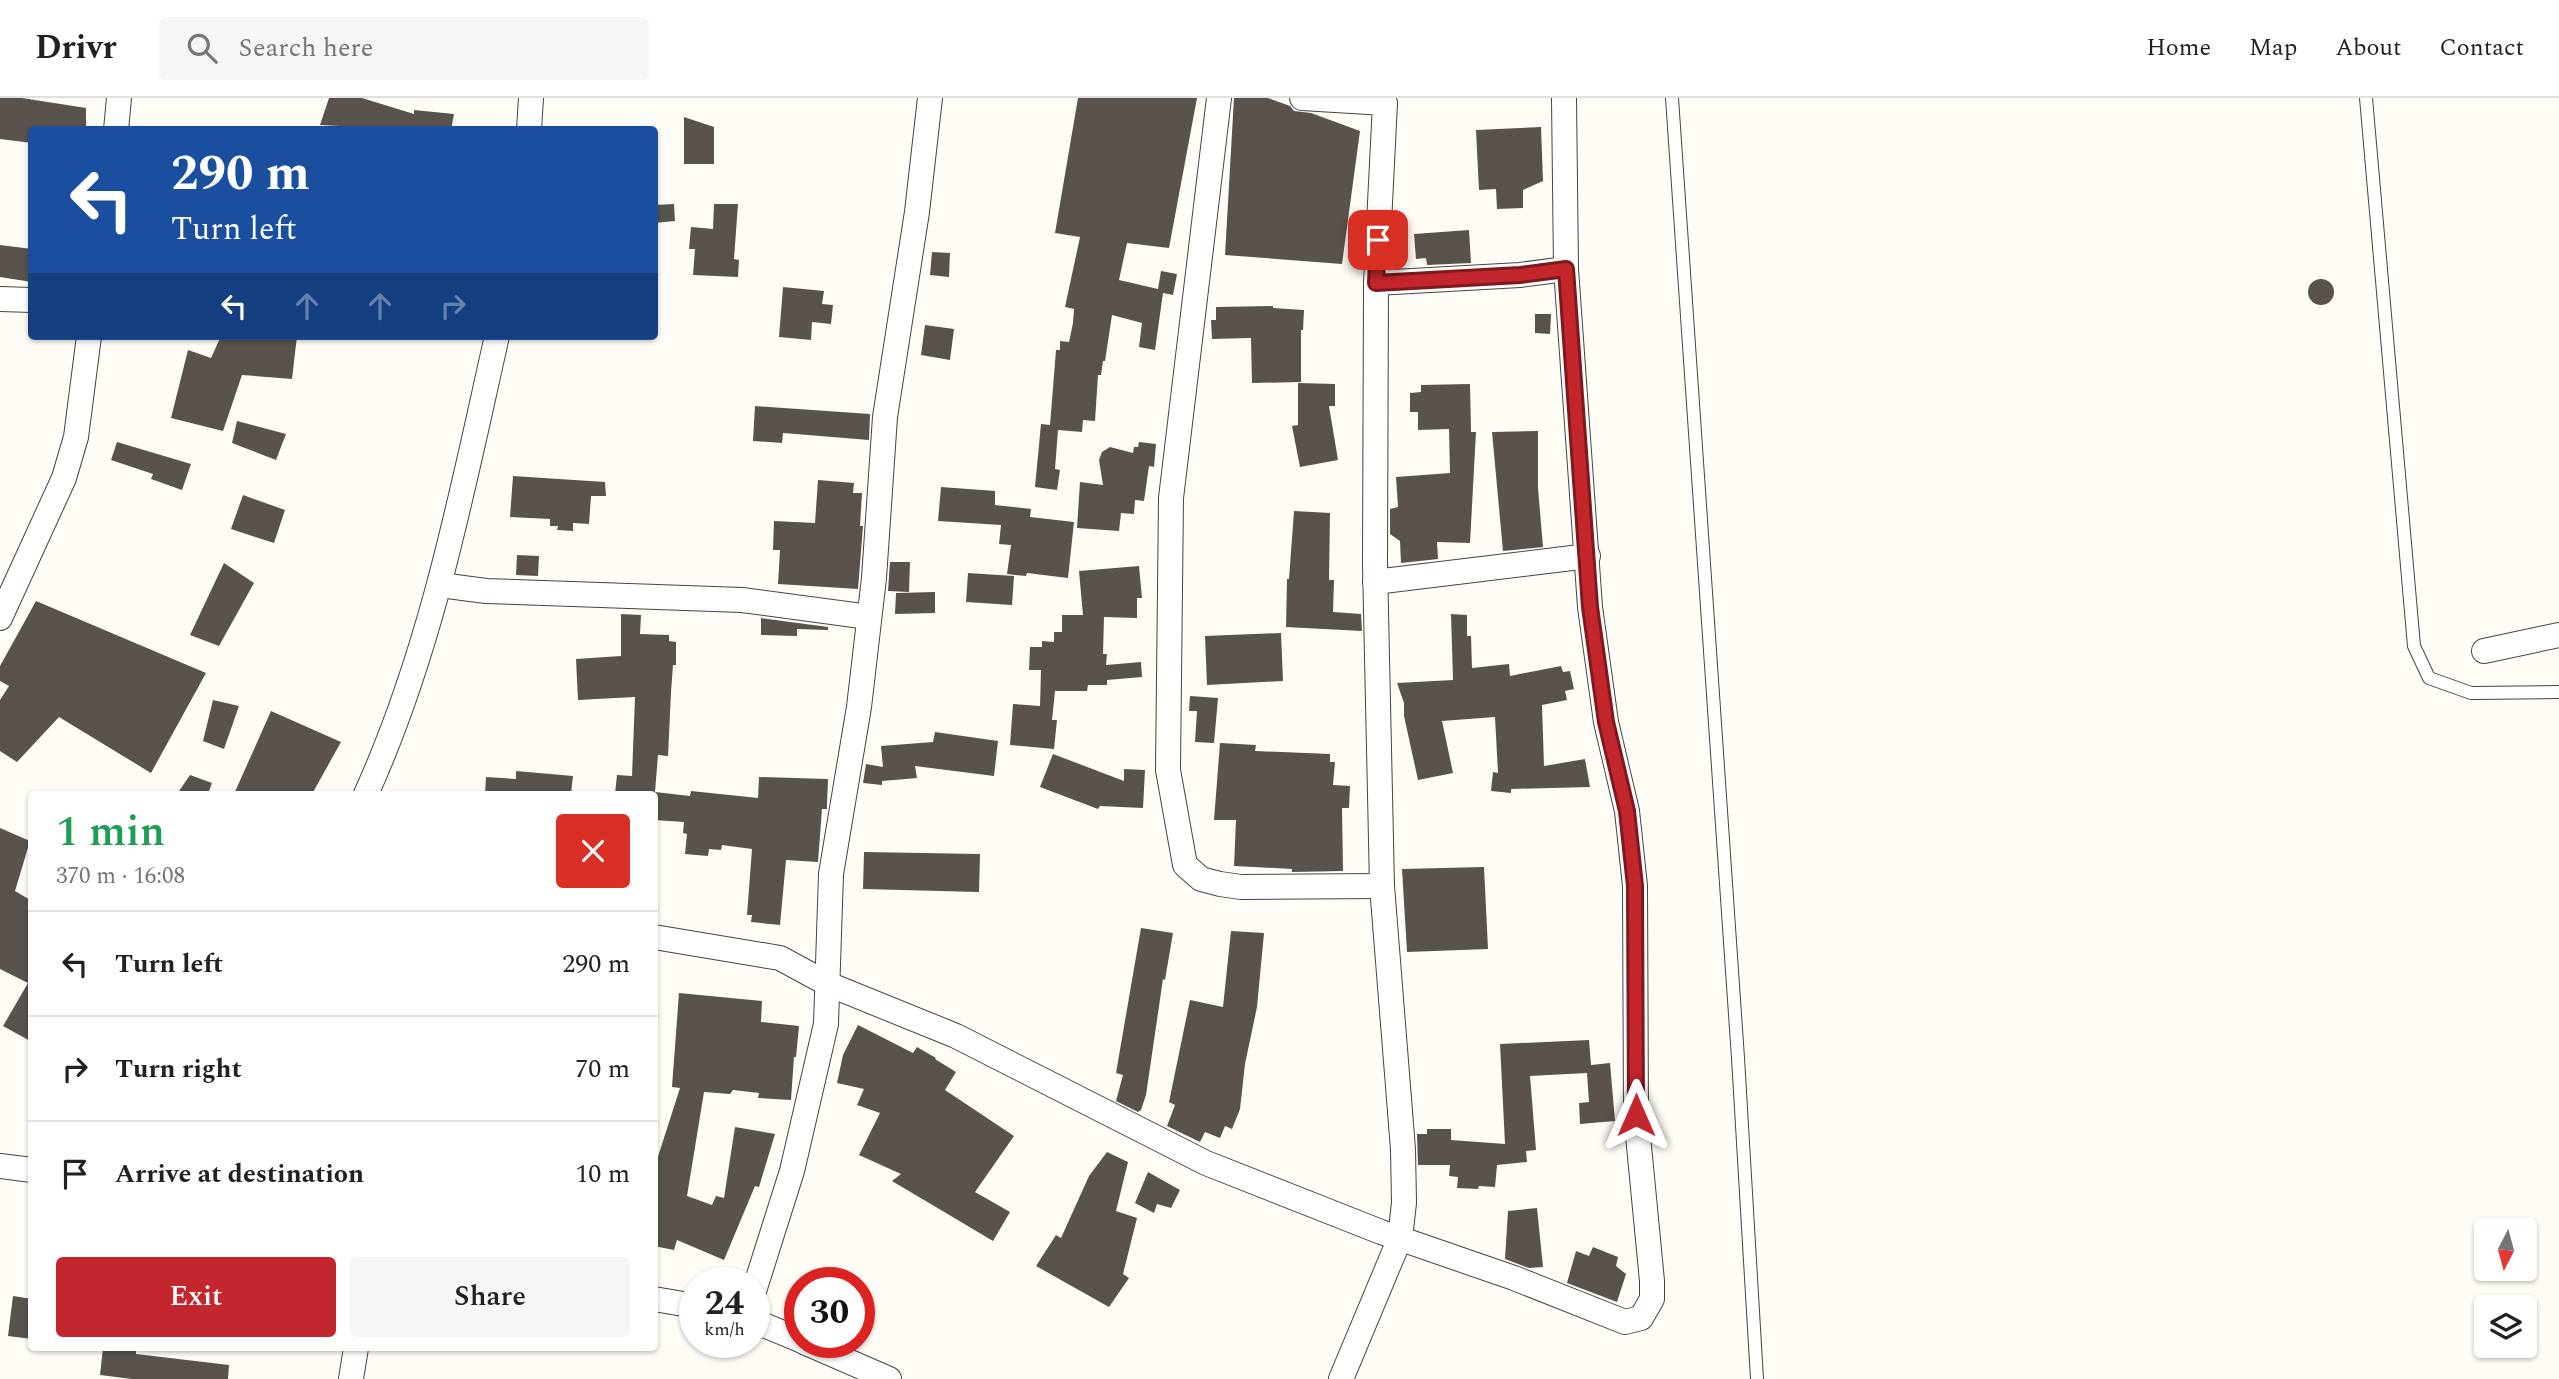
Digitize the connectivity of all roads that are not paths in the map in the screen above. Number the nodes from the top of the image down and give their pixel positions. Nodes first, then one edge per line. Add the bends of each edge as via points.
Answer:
1 (119, 98) edge
2 (531, 98) edge
3 (930, 98) edge
4 (1219, 98) edge
5 (1303, 98) edge
6 (1564, 98) edge
7 (1672, 98) edge
8 (2366, 98) edge
9 (116, 126) edge
10 (529, 126) edge
11 (1566, 269) junction
12 (1376, 283) junction
13 (0, 299) edge
14 (28, 300) edge
15 (88, 340) edge
16 (496, 340) edge
17 (1588, 556) junction
18 (1375, 582) junction
19 (440, 586) junction
20 (869, 617) junction
21 (0, 618) edge
22 (2559, 635) edge
23 (2484, 651) dead end
24 (2559, 692) edge
25 (367, 791) edge
26 (1382, 887) junction
27 (658, 938) edge
28 (828, 984) junction
29 (0, 1166) edge
30 (28, 1170) edge
31 (1400, 1238) junction
32 (762, 1267) edge
33 (658, 1300) edge
34 (679, 1303) edge
35 (356, 1351) edge
36 (841, 1358) edge
37 (351, 1379) edge
38 (889, 1379) edge
39 (1341, 1379) edge
40 (1757, 1379) edge

1 - 9 street
2 - 10 street
3 - 20 street via 885,417
4 - 26 street via 1171,498 1168,770 1185,865 1201,878 1241,887
5 - 12 street via 1385,103
6 - 11 street
7 - 40 lane
8 - 24 lane via 2414,646 2429,678 2471,693
11 - 12 street
11 - 17 street
12 - 18 street
13 - 14 street
15 - 21 street via 76,438 64,478
16 - 19 street
17 - 18 street
17 - 31 street via 1590,607 1606,722 1627,811 1635,886 1636,1115 1651,1299 1641,1318 1625,1322
18 - 26 street
19 - 20 street via 742,600
19 - 25 street via 388,745
20 - 28 street via 853,752 831,874
22 - 23 street
26 - 31 street via 1403,1150
27 - 28 street via 780,958
28 - 31 street via 956,1036 1206,1163
28 - 32 street via 826,1024 805,1119
29 - 30 street
31 - 39 street
33 - 34 street
35 - 37 street
36 - 38 street

